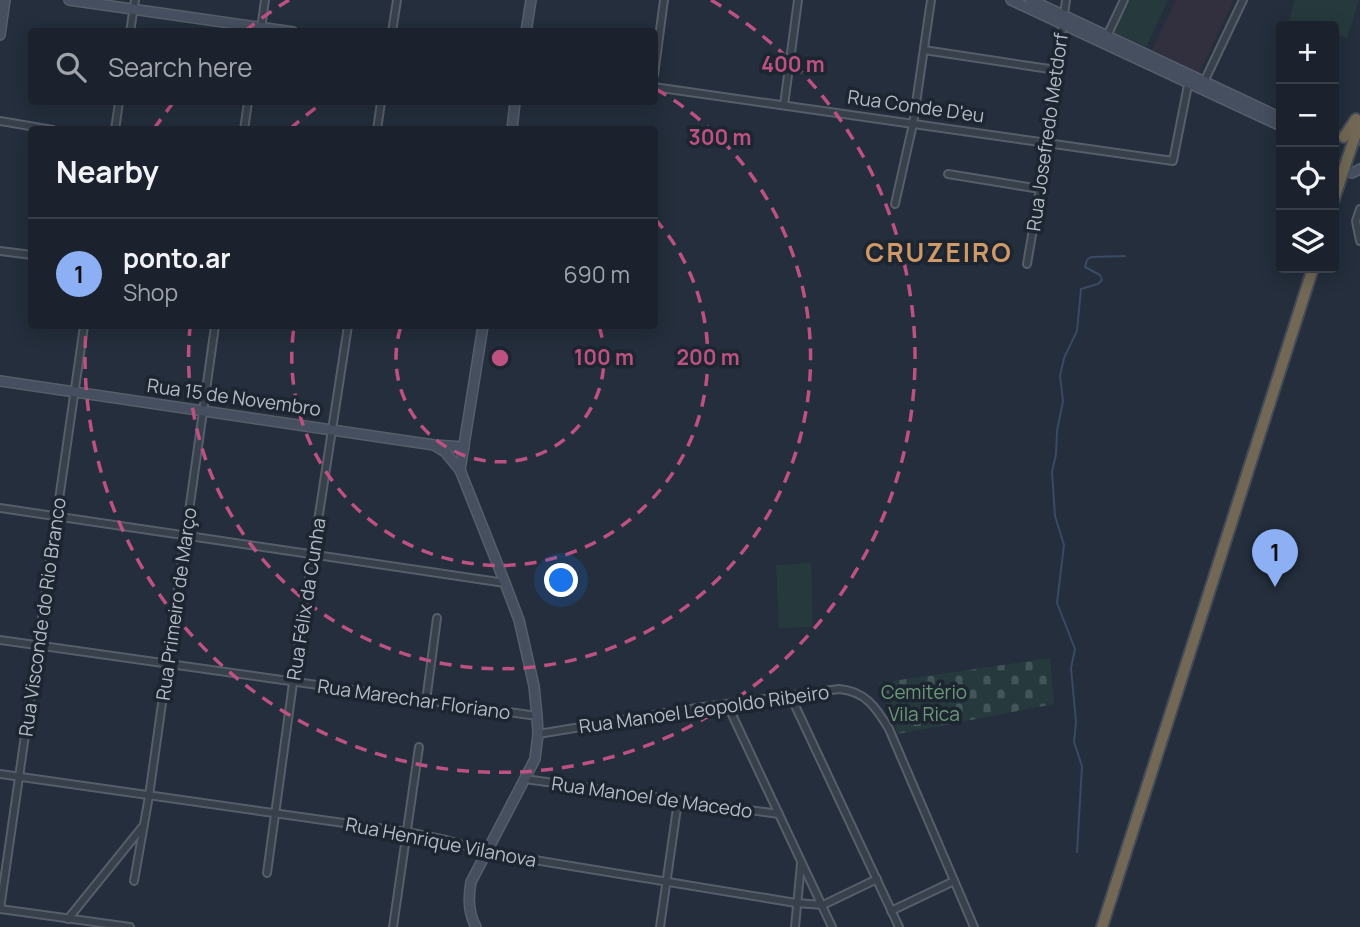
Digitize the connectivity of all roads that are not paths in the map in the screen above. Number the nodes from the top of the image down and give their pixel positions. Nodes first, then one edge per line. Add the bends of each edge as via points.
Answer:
1 (5, 0) edge
2 (69, 0) edge
3 (265, 0) edge
4 (397, 0) edge
5 (531, 0) edge
6 (664, 0) edge
7 (798, 0) edge
8 (931, 0) edge
9 (1011, 0) edge
10 (1031, 0) edge
11 (1066, 0) edge
12 (1124, 0) edge
13 (1244, 0) edge
14 (134, 4) edge
15 (1063, 20) junction
16 (131, 28) edge
17 (256, 28) edge
18 (261, 28) edge
19 (393, 28) edge
20 (527, 28) edge
21 (0, 35) edge
22 (1107, 36) junction
23 (658, 45) edge
24 (924, 50) junction
25 (1128, 50) junction
26 (1056, 70) junction
27 (1189, 78) junction
28 (1202, 85) junction
29 (658, 88) edge
30 (119, 105) edge
31 (248, 105) edge
32 (381, 105) edge
33 (515, 105) edge
34 (784, 105) junction
35 (1360, 114) edge
36 (1276, 116) edge
37 (0, 121) edge
38 (1360, 121) edge
39 (1276, 123) edge
40 (912, 124) junction
41 (29, 126) edge
42 (116, 126) edge
43 (245, 126) edge
44 (378, 126) edge
45 (512, 126) edge
46 (1344, 139) edge
47 (1046, 142) junction
48 (1347, 170) edge
49 (948, 174) dead end
50 (1339, 188) edge
51 (1339, 188) edge
52 (1040, 189) junction
53 (894, 204) dead end
54 (1360, 209) edge
55 (1360, 241) edge
56 (0, 251) edge
57 (28, 254) edge
58 (1027, 264) dead end
59 (1311, 273) edge
60 (84, 329) edge
61 (215, 329) edge
62 (348, 329) edge
63 (483, 329) edge
64 (0, 381) edge
65 (74, 392) junction
66 (203, 411) junction
67 (333, 428) junction
68 (435, 445) junction
69 (464, 447) junction
70 (460, 470) junction
71 (0, 508) edge
72 (56, 516) junction
73 (186, 534) junction
74 (313, 553) junction
75 (505, 583) junction
76 (437, 618) dead end
77 (0, 640) edge
78 (39, 646) junction
79 (168, 664) junction
80 (293, 683) junction
81 (791, 697) junction
82 (425, 701) junction
83 (728, 706) junction
84 (537, 716) junction
85 (538, 734) junction
86 (419, 747) dead end
87 (0, 774) edge
88 (20, 777) junction
89 (525, 779) junction
90 (149, 796) junction
91 (678, 801) junction
92 (274, 814) junction
93 (779, 814) junction
94 (144, 825) junction
95 (407, 832) junction
96 (486, 852) junction
97 (801, 863) junction
98 (267, 873) dead end
99 (877, 879) junction
100 (134, 881) dead end
101 (954, 881) junction
102 (667, 883) junction
103 (796, 903) junction
104 (823, 905) junction
105 (0, 909) edge
106 (891, 911) junction
107 (68, 919) junction
108 (127, 927) edge
109 (393, 927) edge
110 (476, 927) edge
111 (660, 927) edge
112 (795, 927) edge
113 (832, 927) edge
114 (899, 927) edge
115 (974, 927) edge
116 (1102, 927) edge

1 - 21 main road
2 - 14 main road
3 - 18 street
4 - 19 street
5 - 20 main road
6 - 23 street
7 - 34 street
8 - 24 street
9 - 15 main road
10 - 15 main road
11 - 15 street, Rua Josefredo Metdorf
12 - 22 street
13 - 28 street
14 - 16 street
14 - 17 main road
15 - 22 main road
15 - 25 main road
15 - 26 street, Rua Josefredo Metdorf
22 - 25 main road
24 - 26 street
24 - 40 street
25 - 27 main road
25 - 27 main road via 1163,71
26 - 47 street, Rua Josefredo Metdorf
27 - 28 main road
27 - 47 street, Rua Conde D'eu via 1173,161
28 - 36 main road
28 - 39 main road
29 - 34 street, Rua Conde D'eu
30 - 42 street
31 - 43 street
32 - 44 street
33 - 45 main road
34 - 40 street, Rua Conde D'eu
35 - 46 highway
37 - 41 street
38 - 46 highway
40 - 47 street, Rua Conde D'eu
40 - 53 street
46 - 48 highway
47 - 52 street, Rua Josefredo Metdorf
48 - 50 highway
48 - 51 highway
49 - 52 street
52 - 58 street, Rua Josefredo Metdorf
54 - 55 street via 1356,221
56 - 57 street
59 - 116 highway
60 - 65 street, Rua Visconde do Rio Branco
61 - 66 street, Rua Primeiro de Março
62 - 67 street, Rua Félix da Cunha
63 - 69 main road
64 - 65 main road, Rua 15 de Novembro
65 - 66 main road, Rua 15 de Novembro
65 - 72 street, Rua Visconde do Rio Branco
66 - 67 main road, Rua 15 de Novembro
66 - 73 street, Rua Primeiro de Março
67 - 68 main road, Rua 15 de Novembro
67 - 74 street, Rua Félix da Cunha
68 - 69 main road, Rua 15 de Novembro
68 - 70 main road
69 - 70 main road
70 - 75 main road
71 - 72 street
72 - 73 street
72 - 78 street, Rua Visconde do Rio Branco
73 - 74 street
73 - 79 street, Rua Primeiro de Março
74 - 75 street
74 - 80 street, Rua Félix da Cunha
75 - 84 main road via 519,620
76 - 82 street
77 - 78 street, Rua Marechar Floriano
78 - 79 street, Rua Marechar Floriano
78 - 88 street, Rua Visconde do Rio Branco
79 - 80 street, Rua Marechar Floriano
79 - 90 street, Rua Primeiro de Março
80 - 82 street, Rua Marechar Floriano
80 - 92 street, Rua Félix da Cunha
81 - 83 street, Rua Manoel Leopoldo Ribeiro
81 - 99 street
81 - 101 street, Rua Manoel Leopoldo Ribeiro via 852,690 878,710
82 - 84 street, Rua Marechar Floriano
83 - 85 street, Rua Manoel Leopoldo Ribeiro
83 - 93 street
84 - 85 main road
85 - 89 main road via 535,759
86 - 95 street
87 - 88 street, Rua Henrique Vilanova
88 - 90 street, Rua Henrique Vilanova
88 - 105 street, Rua Visconde do Rio Branco
89 - 91 street, Rua Manoel de Macedo
89 - 96 main road
90 - 92 street, Rua Henrique Vilanova
90 - 94 street, Rua Primeiro de Março
91 - 93 street, Rua Manoel de Macedo
91 - 102 street
92 - 95 street, Rua Henrique Vilanova
92 - 98 street, Rua Félix da Cunha
93 - 97 street
94 - 100 street, Rua Primeiro de Março
94 - 107 street
95 - 96 street, Rua Henrique Vilanova
95 - 109 street
96 - 102 street, Rua Henrique Vilanova
96 - 110 main road via 468,898
97 - 103 street
97 - 104 street
99 - 104 street, Rua Henrique Vilanova
99 - 106 street
101 - 106 street
101 - 115 street, Rua Manoel Leopoldo Ribeiro
102 - 103 street, Rua Henrique Vilanova
102 - 111 street
103 - 104 street, Rua Henrique Vilanova
103 - 112 street
104 - 113 street
105 - 107 street
106 - 114 street
107 - 108 street

